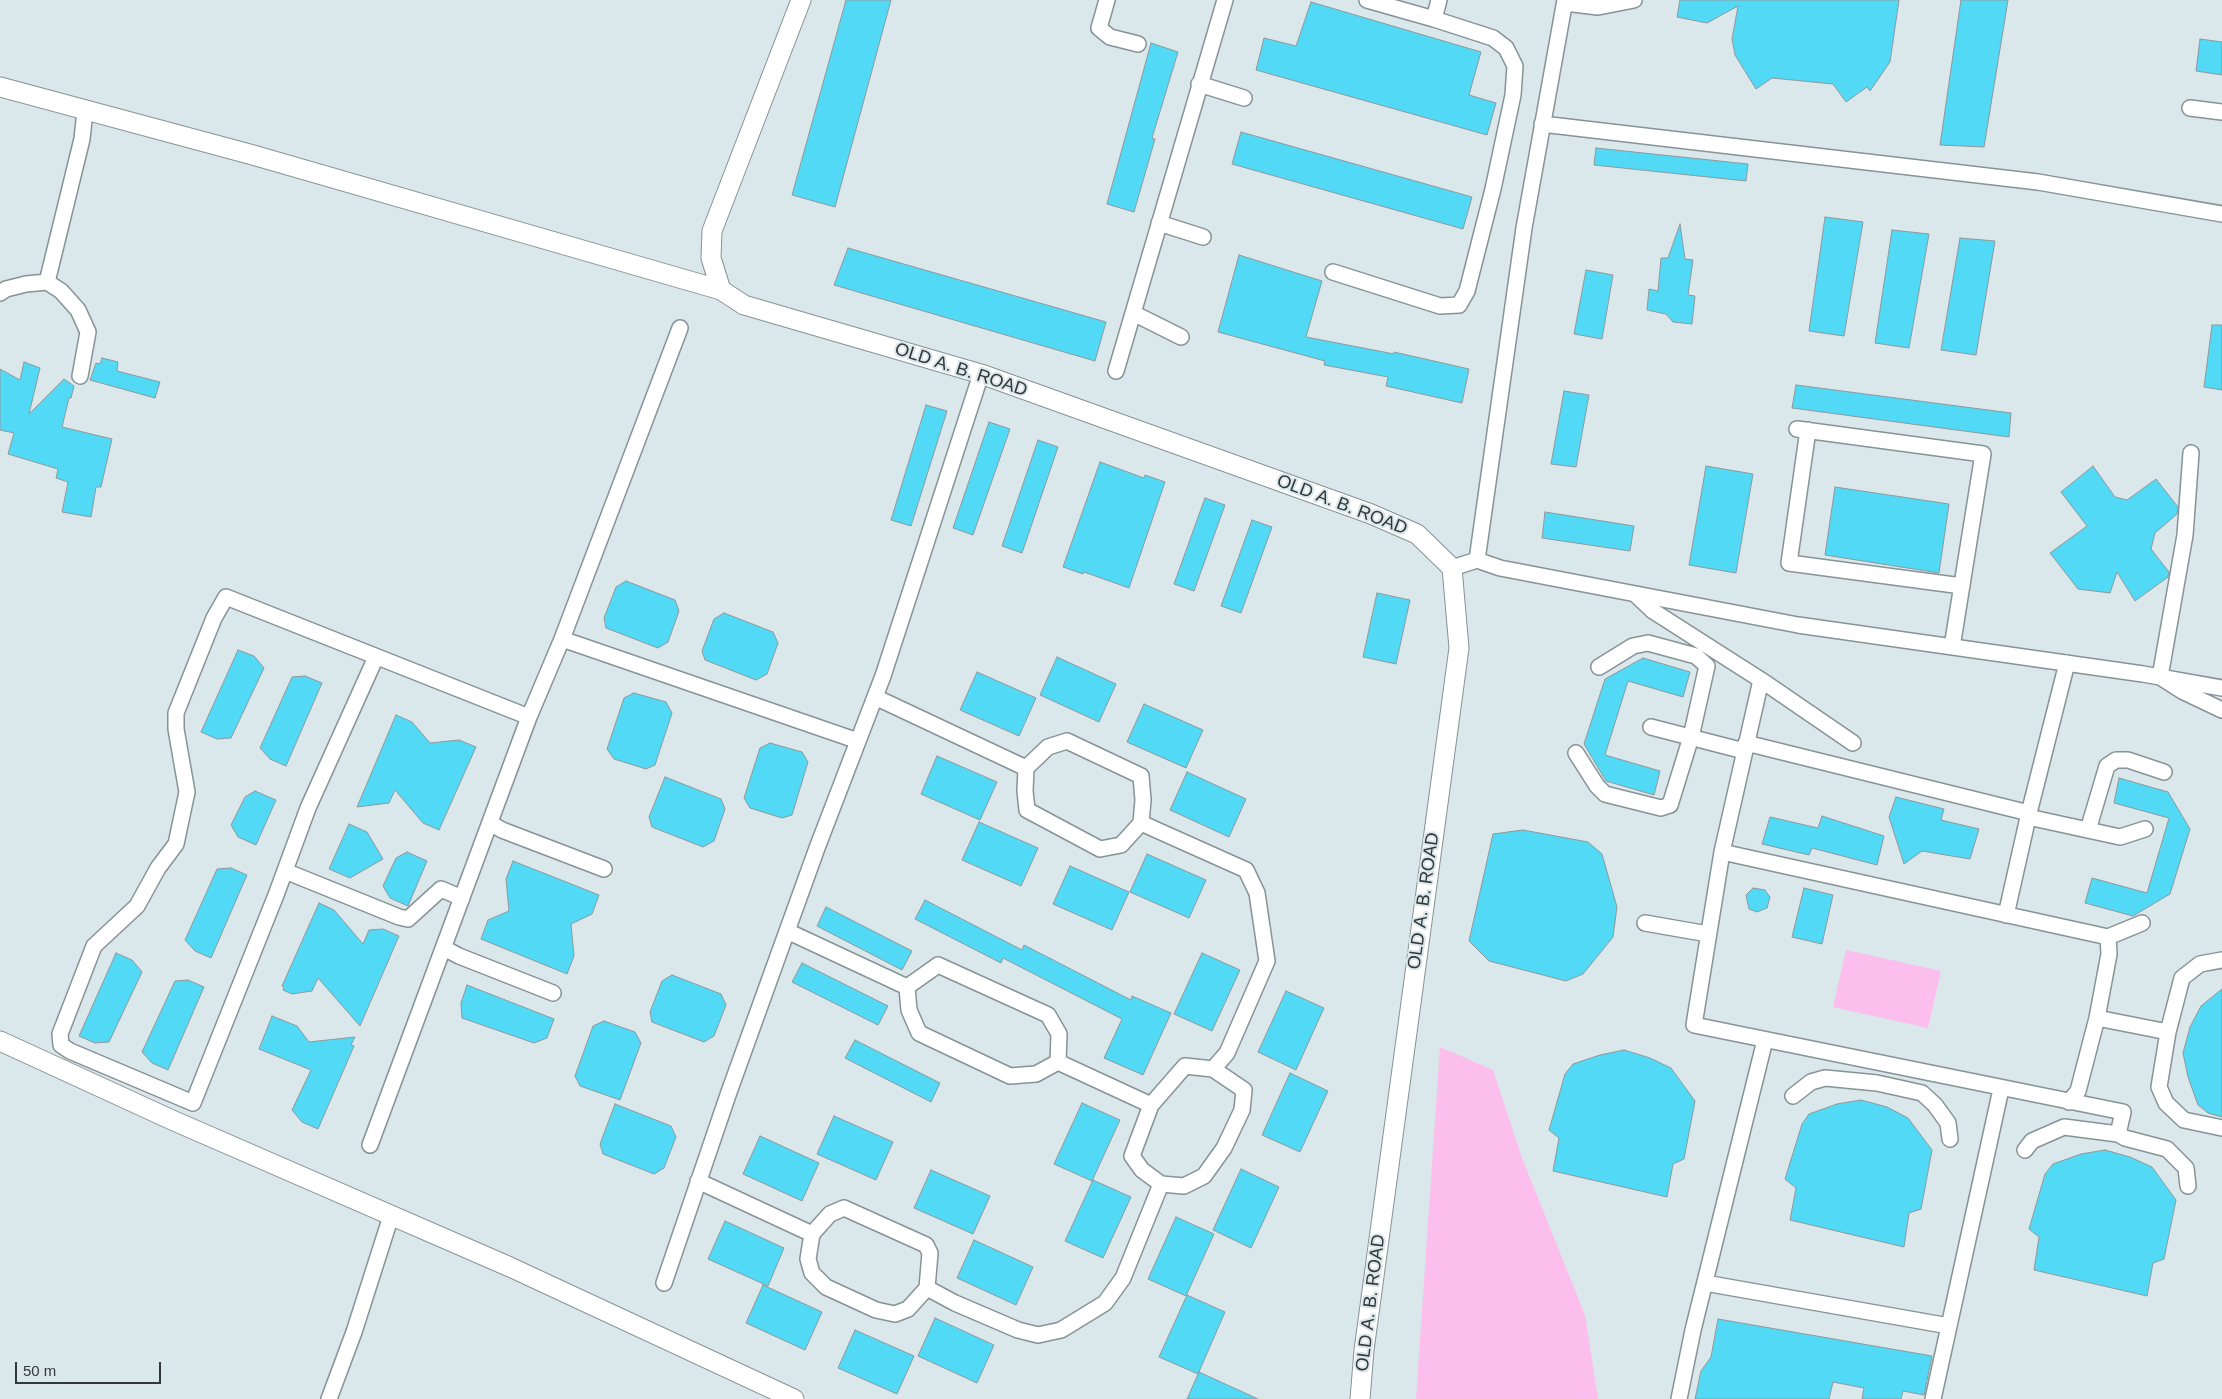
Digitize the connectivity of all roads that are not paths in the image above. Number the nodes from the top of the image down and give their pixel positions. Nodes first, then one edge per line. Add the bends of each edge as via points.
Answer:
1 (801, 0) edge
2 (1108, 0) edge
3 (1225, 0) edge
4 (1367, 0) edge
5 (1439, 0) edge
6 (1634, 0) edge
7 (1565, 1) edge
8 (1434, 18) junction
9 (1138, 44) dead end
10 (1199, 84) junction
11 (0, 86) edge
12 (1244, 98) dead end
13 (2190, 108) dead end
14 (85, 111) junction
15 (2222, 112) edge
16 (1542, 124) junction
17 (2222, 214) edge
18 (1159, 223) junction
19 (1203, 237) dead end
20 (1333, 272) dead end
21 (47, 282) junction
22 (721, 290) junction
23 (0, 293) edge
24 (1133, 313) junction
25 (680, 328) dead end
26 (1181, 337) dead end
27 (1116, 371) dead end
28 (981, 374) junction
29 (80, 376) dead end
30 (2190, 454) dead end
31 (1477, 560) junction
32 (1452, 568) junction
33 (1962, 586) junction
34 (1635, 594) junction
35 (562, 639) junction
36 (1952, 647) junction
37 (376, 657) junction
38 (2067, 663) junction
39 (1599, 667) dead end
40 (2160, 677) junction
41 (1761, 680) junction
42 (2222, 688) edge
43 (875, 697) junction
44 (2222, 710) edge
45 (529, 717) junction
46 (1651, 727) dead end
47 (1691, 737) junction
48 (858, 741) junction
49 (1853, 743) dead end
50 (1745, 747) junction
51 (1576, 753) dead end
52 (1026, 768) junction
53 (2164, 772) dead end
54 (2028, 815) junction
55 (490, 823) junction
56 (1141, 823) junction
57 (2145, 829) dead end
58 (2088, 830) junction
59 (1722, 852) junction
60 (604, 869) dead end
61 (285, 871) junction
62 (462, 898) junction
63 (2006, 915) junction
64 (1645, 923) dead end
65 (2142, 923) dead end
66 (787, 931) junction
67 (1708, 934) junction
68 (2108, 937) junction
69 (444, 948) junction
70 (2222, 960) edge
71 (907, 987) junction
72 (554, 993) dead end
73 (2097, 1018) junction
74 (2168, 1032) junction
75 (1766, 1040) junction
76 (0, 1041) edge
77 (1058, 1062) junction
78 (1882, 1064) junction
79 (1214, 1068) junction
80 (1876, 1083) junction
81 (2001, 1089) junction
82 (1793, 1096) dead end
83 (2069, 1102) junction
84 (1151, 1105) junction
85 (2222, 1128) edge
86 (2118, 1134) junction
87 (1950, 1139) dead end
88 (370, 1144) dead end
89 (2026, 1150) dead end
90 (698, 1181) junction
91 (1161, 1184) junction
92 (2188, 1186) dead end
93 (391, 1216) junction
94 (812, 1234) junction
95 (664, 1283) dead end
96 (1705, 1283) junction
97 (927, 1288) junction
98 (1949, 1326) junction
99 (329, 1399) edge
100 (794, 1399) edge
101 (1360, 1399) edge
102 (1679, 1399) edge
103 (1933, 1399) edge

1 - 22 street via 712,231 711,258
2 - 9 street via 1099,28 1110,37
3 - 10 street
4 - 8 street
5 - 8 street
6 - 7 street via 1598,7
7 - 16 street
8 - 20 street via 1493,38 1506,48 1515,66 1513,94 1493,190 1467,291 1459,305 1440,306
10 - 12 street
10 - 18 street
11 - 14 street, OLD A. B. ROAD
13 - 15 street
14 - 21 street via 82,139
14 - 22 street, OLD A. B. ROAD via 253,155
16 - 17 street via 2038,182
16 - 31 street via 1518,266
18 - 19 street
18 - 24 street
21 - 23 street via 26,284
21 - 29 street via 61,291 78,310 88,332
22 - 28 street, OLD A. B. ROAD via 744,305
24 - 26 street
24 - 27 street
25 - 35 street
28 - 32 street, OLD A. B. ROAD via 1371,514 1417,534
28 - 43 street
30 - 40 street via 2185,535
31 - 32 street
31 - 34 street via 1500,568
32 - 101 street, OLD A. B. ROAD via 1459,648
33 - 33 street via 1984,454 1802,429 1789,563
33 - 36 street
34 - 36 street via 1798,626
34 - 41 street via 1653,611
35 - 45 street
35 - 48 street
36 - 38 street
37 - 45 street
37 - 61 street via 308,808
37 - 61 street via 226,597 214,618 176,713 187,792 176,844 136,906 94,946 60,1034 61,1045 193,1103
38 - 40 street
38 - 54 street
39 - 47 street via 1633,646 1648,643 1696,656 1708,666
40 - 42 street
40 - 44 street
41 - 49 street
41 - 50 street
43 - 48 street
43 - 52 street
45 - 55 street
46 - 47 street
47 - 50 street
47 - 51 street via 1670,805 1660,808 1605,794
48 - 66 street
50 - 54 street
50 - 59 street
52 - 56 street via 1027,810 1100,849 1120,845
52 - 56 street via 1048,747 1067,741 1141,776
53 - 58 street via 2128,760 2116,760 2107,766
54 - 58 street
54 - 63 street
55 - 60 street
55 - 62 street
56 - 79 street via 1246,870 1257,893 1267,961 1227,1053
57 - 58 street via 2120,837
59 - 63 street
59 - 67 street
61 - 62 street via 399,918 408,919 441,889
62 - 69 street
63 - 68 street
64 - 67 street
65 - 68 street
66 - 71 street
66 - 90 street
67 - 75 street via 1694,1025
68 - 73 street via 2109,954
69 - 72 street
69 - 88 street
70 - 74 street via 2200,964 2182,978
71 - 77 street via 909,1010 919,1033 1010,1076 1036,1074
71 - 77 street via 938,965 1048,1015 1059,1034
73 - 74 street
73 - 83 street via 2078,1091
74 - 85 street via 2159,1087 2166,1104 2184,1120
75 - 78 street
75 - 96 street
76 - 93 street
77 - 84 street
78 - 80 street
78 - 81 street
79 - 84 street via 1185,1066
79 - 91 street via 1244,1090 1242,1110 1224,1148 1204,1176 1184,1186
80 - 82 street via 1825,1078 1811,1082
80 - 87 street via 1922,1093 1948,1123
81 - 83 street
81 - 98 street
83 - 86 street via 2122,1112
84 - 91 street via 1132,1156 1142,1170
86 - 89 street via 2064,1127 2032,1141
86 - 92 street via 2167,1149 2186,1168
90 - 94 street
90 - 95 street
91 - 97 street via 1114,1291 1105,1303 1061,1330 1038,1335 1018,1330
93 - 99 street
93 - 100 street via 510,1267
94 - 97 street via 808,1259 812,1274 826,1287 876,1310 895,1314 908,1309
94 - 97 street via 830,1214 844,1208 926,1244 930,1253
96 - 98 street
96 - 102 street
98 - 103 street

